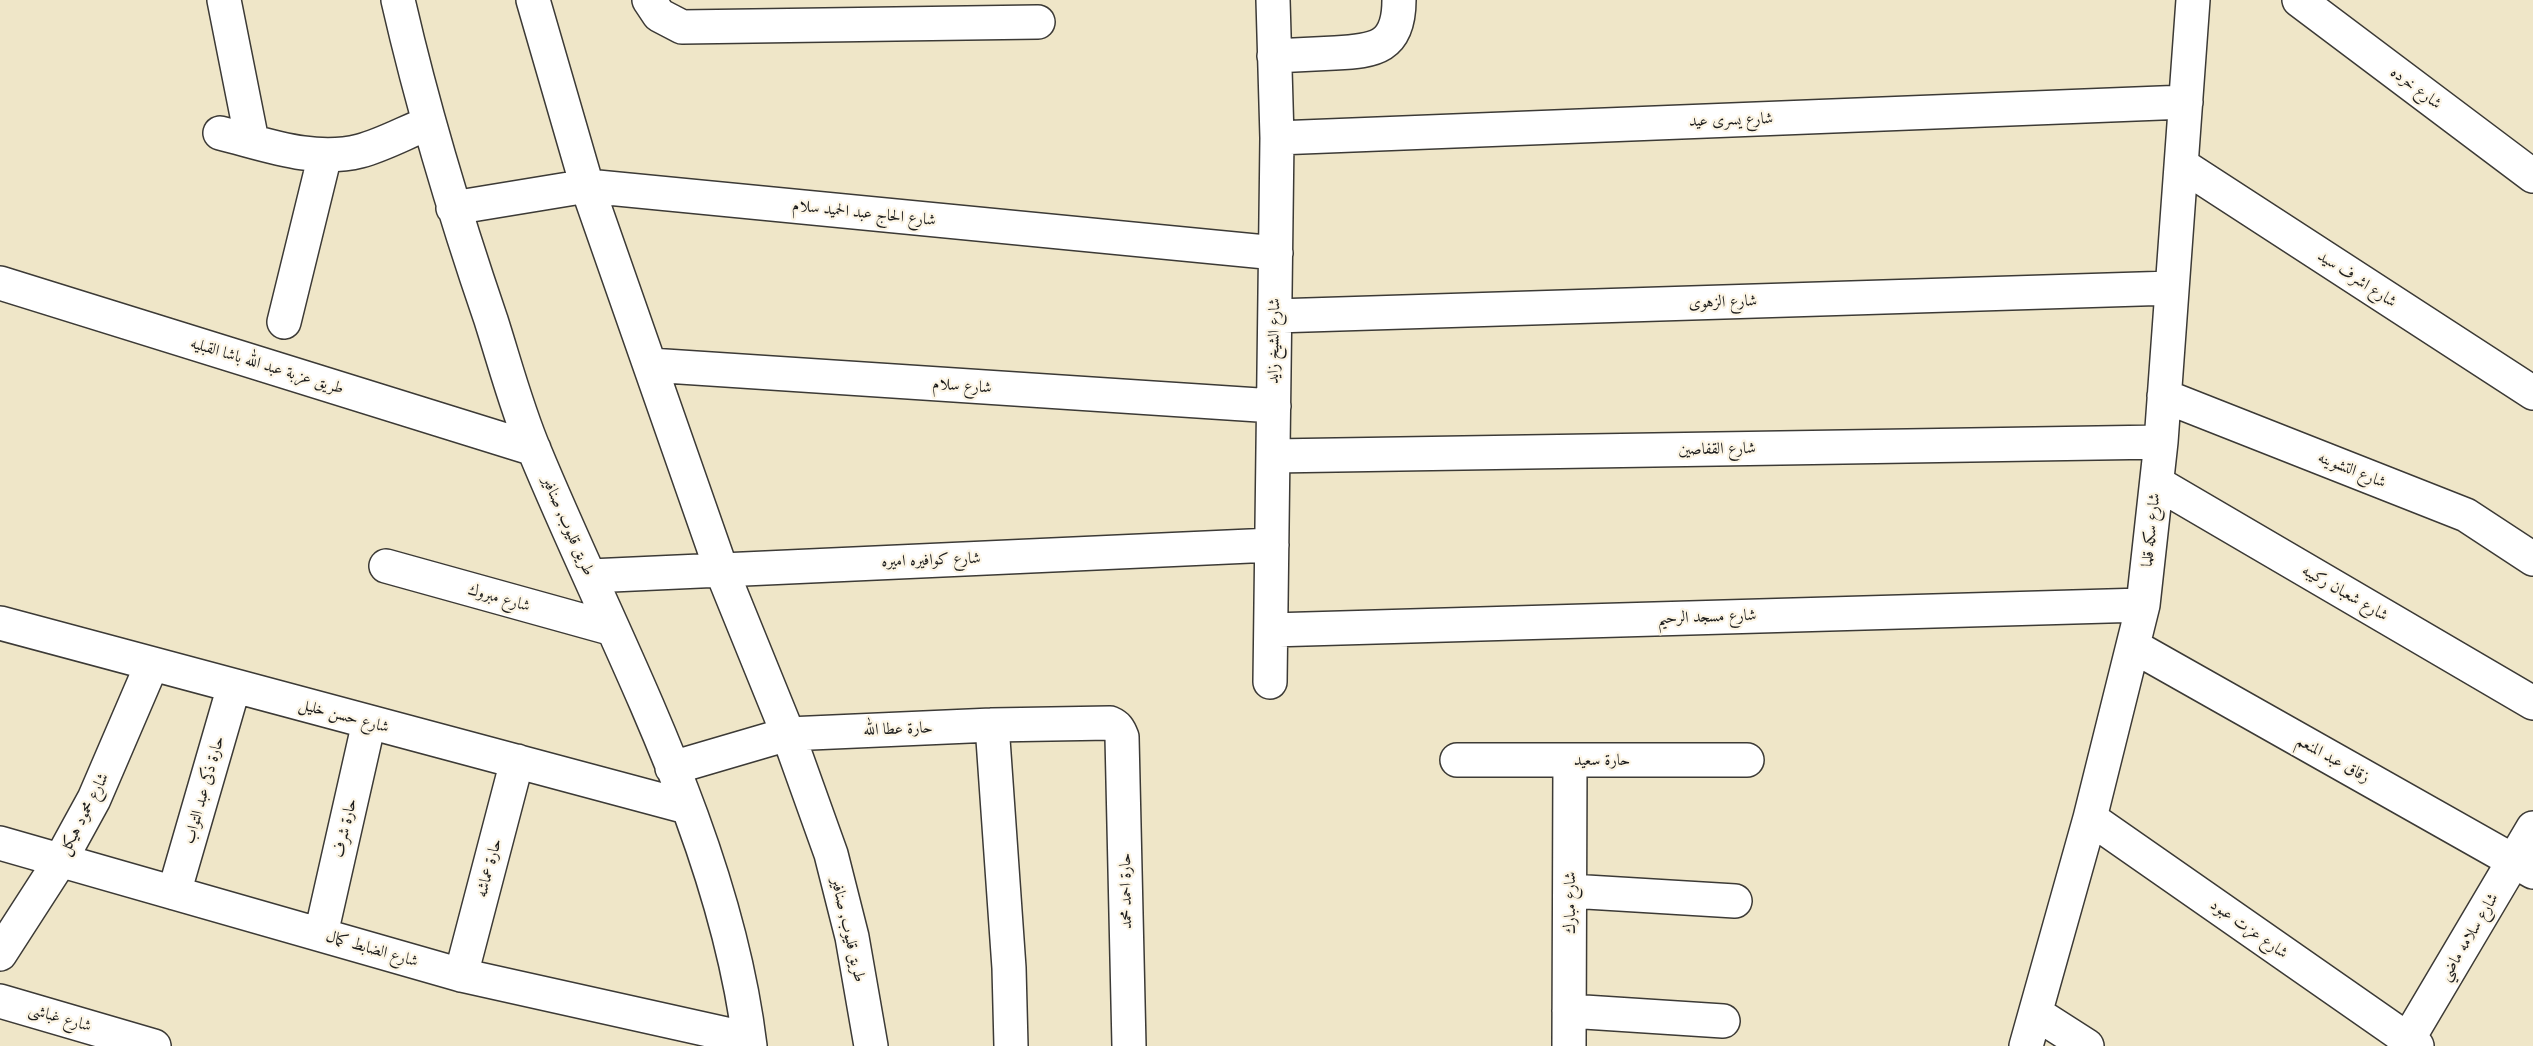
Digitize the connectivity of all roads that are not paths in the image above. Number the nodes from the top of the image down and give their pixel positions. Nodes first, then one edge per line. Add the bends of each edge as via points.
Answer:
1 (224, 0) edge
2 (398, 0) edge
3 (533, 0) edge
4 (649, 0) edge
5 (1273, 0) edge
6 (1399, 0) edge
7 (2193, 0) edge
8 (2299, 0) edge
9 (1038, 22) dead end
10 (1274, 56) junction
11 (2186, 102) junction
12 (429, 123) junction
13 (220, 133) dead end
14 (1277, 138) junction
15 (252, 141) junction
16 (325, 155) junction
17 (2182, 165) junction
18 (2533, 176) edge
19 (586, 186) junction
20 (453, 208) junction
21 (1275, 253) junction
22 (0, 283) edge
23 (2172, 288) junction
24 (1275, 316) junction
25 (284, 322) dead end
26 (650, 365) junction
27 (2533, 393) edge
28 (2164, 396) junction
29 (1274, 406) junction
30 (2161, 442) junction
31 (534, 450) junction
32 (1273, 456) junction
33 (2157, 483) junction
34 (1272, 545) junction
35 (2533, 559) edge
36 (386, 566) dead end
37 (721, 569) junction
38 (590, 576) junction
39 (2143, 605) junction
40 (0, 623) edge
41 (613, 630) junction
42 (1271, 630) junction
43 (2133, 646) junction
44 (152, 664) junction
45 (1270, 682) dead end
46 (234, 686) junction
47 (2533, 703) edge
48 (369, 722) junction
49 (992, 725) junction
50 (788, 734) junction
51 (1122, 737) joint
52 (1457, 760) dead end
53 (1570, 760) junction
54 (1747, 760) dead end
55 (517, 761) junction
56 (672, 768) junction
57 (687, 807) junction
58 (2091, 818) junction
59 (2533, 828) edge
60 (0, 843) edge
61 (60, 861) junction
62 (2524, 867) edge
63 (1570, 891) junction
64 (174, 893) junction
65 (1735, 901) dead end
66 (321, 934) junction
67 (0, 954) edge
68 (461, 975) junction
69 (0, 1001) edge
70 (1569, 1011) junction
71 (2037, 1014) junction
72 (1723, 1021) dead end
73 (749, 1043) edge
74 (2409, 1044) edge
75 (154, 1046) edge
76 (871, 1046) edge
77 (1011, 1046) edge
78 (1129, 1046) edge
79 (1569, 1046) edge
80 (2026, 1046) edge
81 (2086, 1046) edge

1 - 15 street
2 - 12 street, طريق قليوب, صنافير
3 - 19 street, طريق قليوب, صنافير
4 - 9 street via 659,15 682,27
5 - 10 street, شارع الشيخ زايد
6 - 10 street via 1395,29 1384,43 1368,51
7 - 11 street, شارع سكه قلما
8 - 18 street, شارع خرده
10 - 14 street, شارع الشيخ زايد
11 - 14 street, شارع يسرى عيد
11 - 17 street, شارع سكه قلما
12 - 16 street via 362,150
12 - 20 street, طريق قليوب, صنافير
13 - 15 street
14 - 21 street, شارع الشيخ زايد
15 - 16 street
16 - 25 street
17 - 23 street, شارع سكه قلما
17 - 27 street, شارع اشرف سيد
19 - 20 street, شارع الحاج عبد الحميد سلام
19 - 21 street, شارع الحاج عبد الحميد سلام
19 - 26 street, طريق قليوب, صنافير
20 - 31 street, طريق قليوب, صنافير
21 - 24 street, شارع الشيخ زايد
22 - 31 street, طريق عزبة عبد الله باشا القبليه
23 - 24 street, شارع الزهوى
23 - 28 street, شارع سكه قلما
24 - 29 street, شارع الشيخ زايد
26 - 29 street, شارع سلام
26 - 37 street, طريق قليوب, صنافير
28 - 30 street, شارع سكه قلما
28 - 35 street, شارع التشوينه via 2466,515
29 - 32 street, شارع الشيخ زايد
30 - 32 street, شارع القفاصين
30 - 33 street, شارع سكه قلما
31 - 38 street, طريق قليوب, صنافير
32 - 34 street, شارع الشيخ زايد
33 - 39 street, شارع سكه قلما
33 - 47 street, شارع شعبان ركيبه
34 - 37 street, شارع كوافيره اميره
34 - 42 street, شارع الشيخ زايد
36 - 41 street, شارع مبروك
37 - 38 street, شارع كوافيره اميره
37 - 50 street, طريق قليوب, صنافير
38 - 41 street, طريق قليوب, صنافير
39 - 42 street, شارع مسجد الرحيم
39 - 43 street, شارع سكه قلما
40 - 44 street, شارع حسن خليل
41 - 56 street, طريق قليوب, صنافير
42 - 45 street, شارع الشيخ زايد
43 - 58 street, شارع سكه قلما
43 - 62 street, زقاق عبد المنعم
44 - 46 street, شارع حسن خليل
44 - 61 street, شارع محمود هيكل via 94,799
46 - 48 street, شارع حسن خليل
46 - 64 street, حارة ذكى عبد التواب
48 - 55 street, شارع حسن خليل
48 - 66 street, حارة شرف
49 - 50 street, حارة عطا الله
49 - 51 street, حارة عطا الله via 1110,723
49 - 77 street
50 - 56 street, حارة عطا الله
50 - 76 street, طريق قليوب, صنافير via 831,854 852,937
51 - 78 street, حارة احمد محمد
52 - 53 street, حارة سعيد
53 - 54 street, حارة سعيد
53 - 63 street, شارع مبارك
55 - 57 street, شارع حسن خليل
55 - 68 street, حارة عماشه
56 - 57 street, طريق قليوب, صنافير
57 - 73 street, طريق قليوب, صنافير via 732,949
58 - 71 street, شارع سكه قلما
58 - 74 street, شارع عزت عبود
59 - 62 street, شارع سلامه ماضي
60 - 61 street, شارع الضابط كمال
61 - 64 street, شارع الضابط كمال
61 - 67 street, شارع محمود هيكل
62 - 74 street, شارع سلامه ماضي
63 - 65 street
63 - 70 street, شارع مبارك
64 - 66 street, شارع الضابط كمال
66 - 68 street, شارع الضابط كمال
68 - 73 street, شارع الضابط كمال
69 - 75 street, شارع غباشى
70 - 72 street
70 - 79 street, شارع مبارك
71 - 80 street, شارع سكه قلما
71 - 81 street

